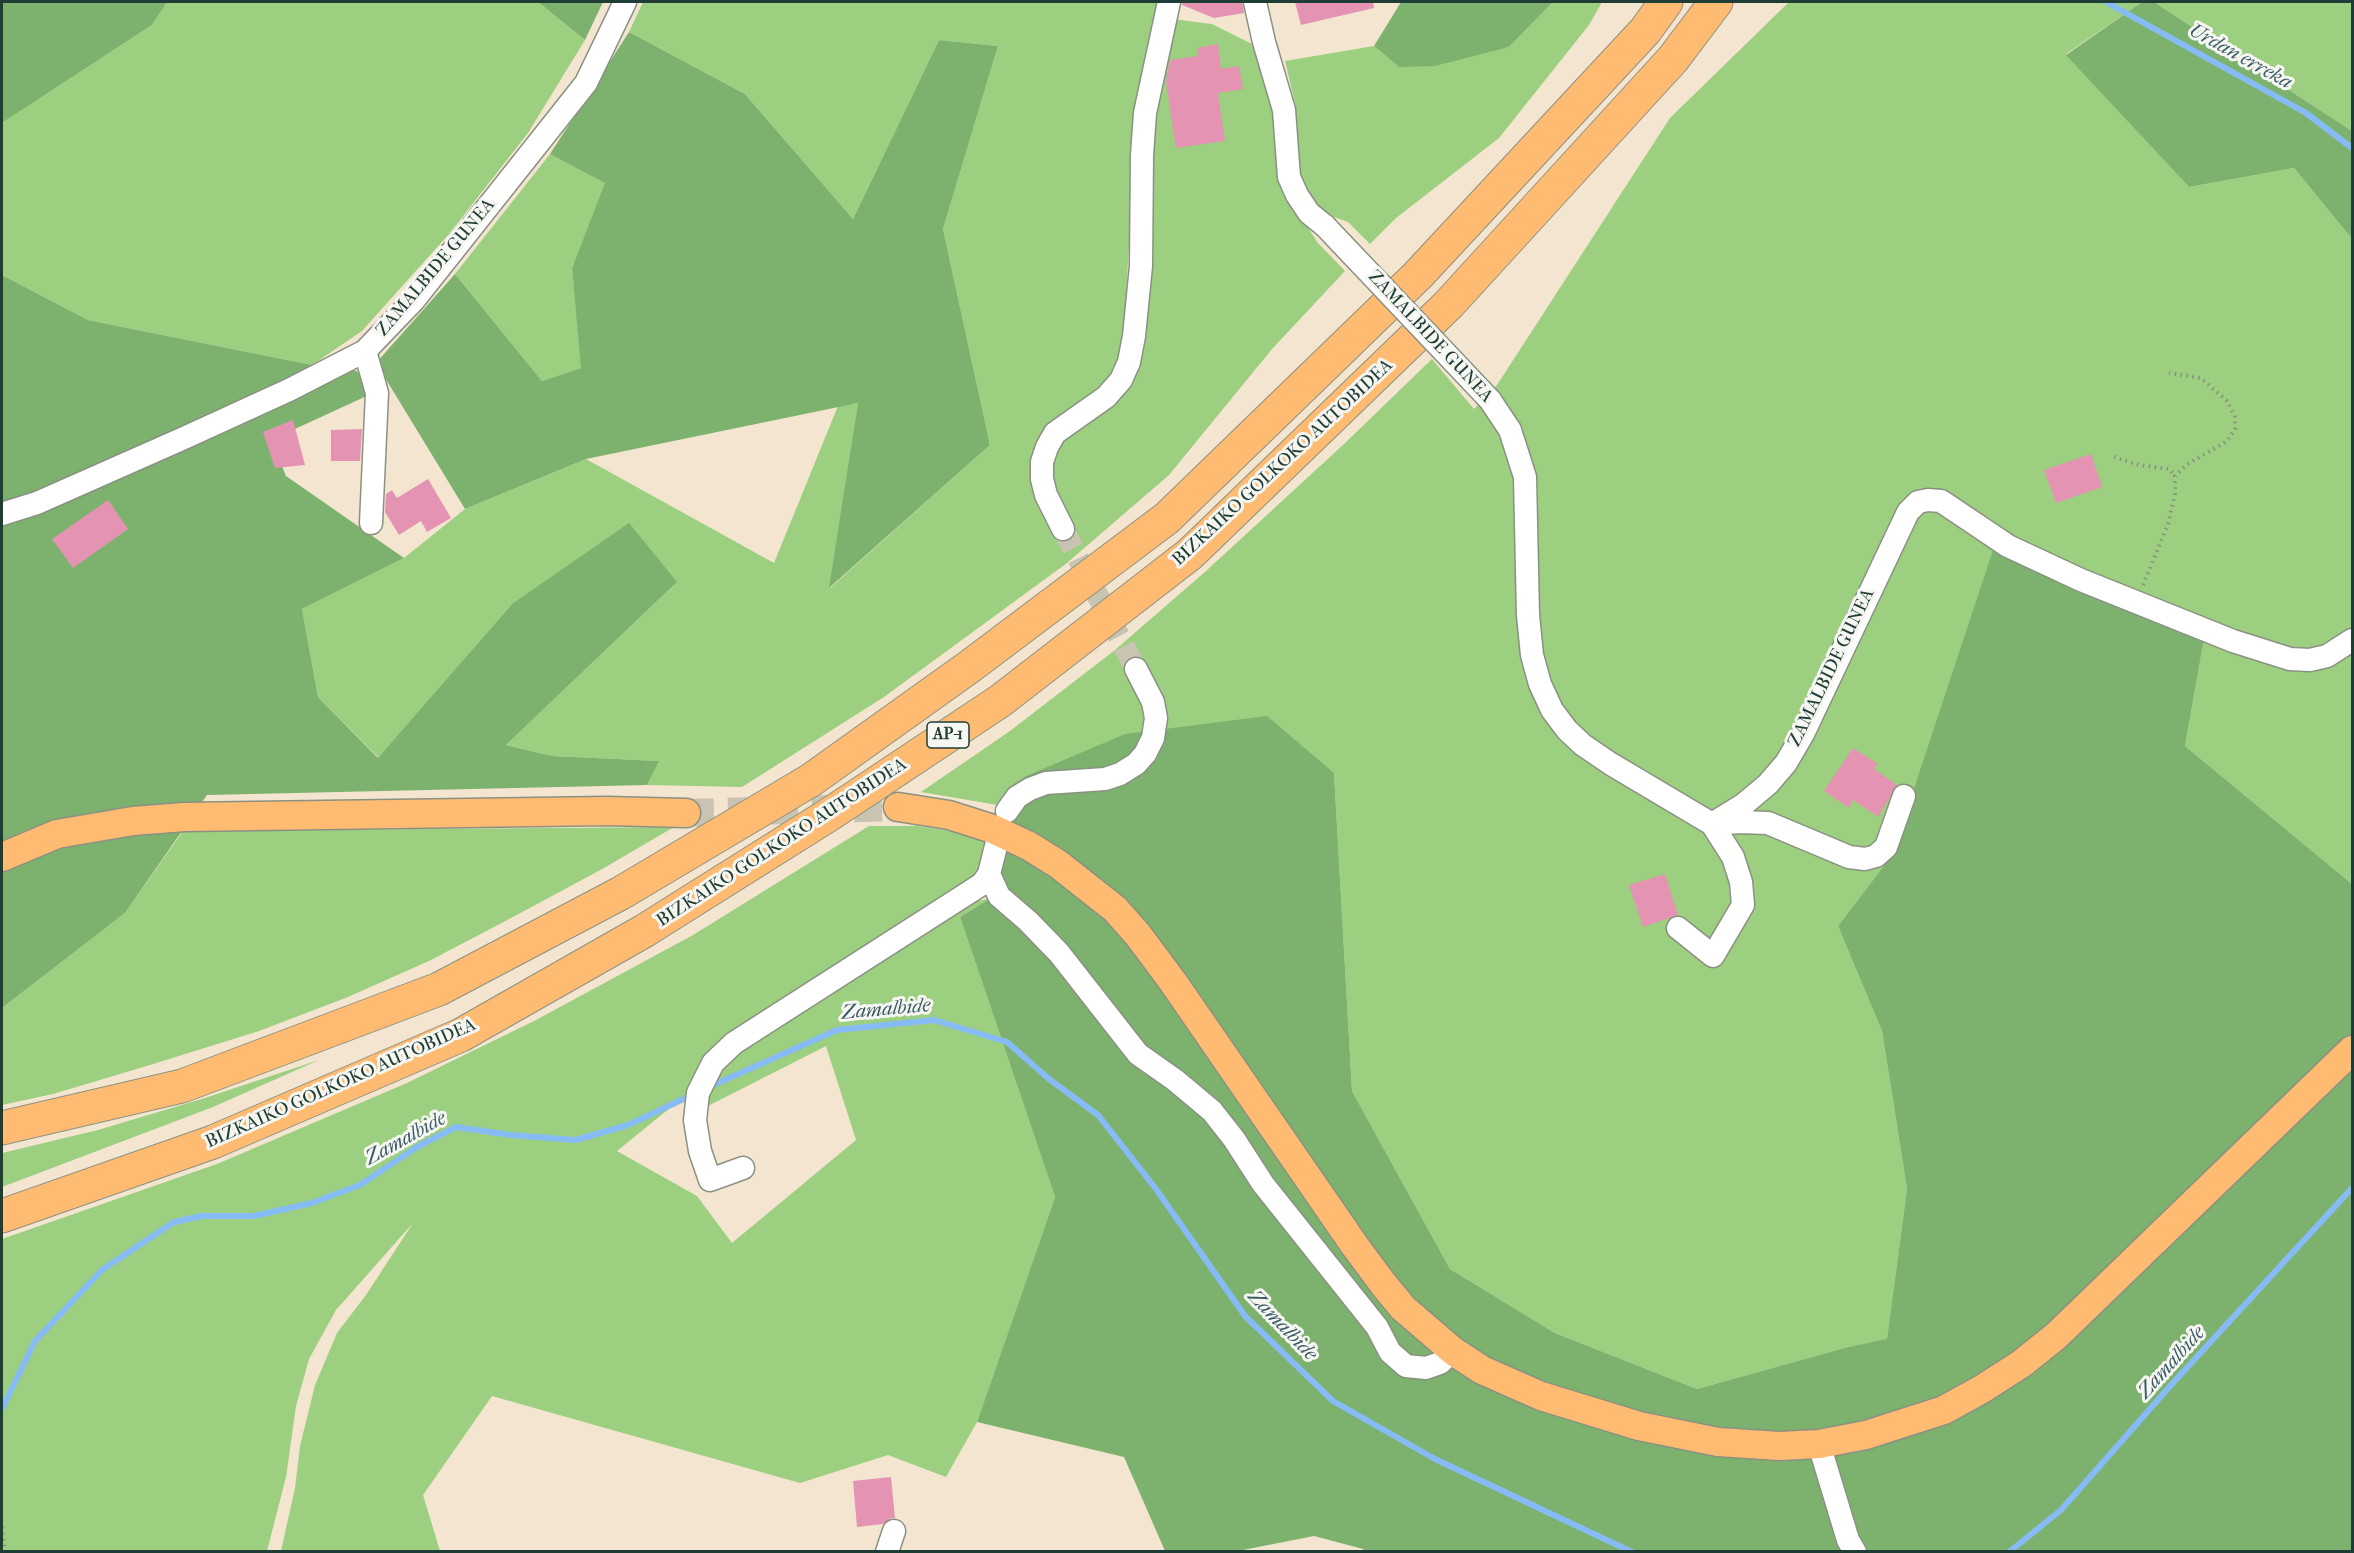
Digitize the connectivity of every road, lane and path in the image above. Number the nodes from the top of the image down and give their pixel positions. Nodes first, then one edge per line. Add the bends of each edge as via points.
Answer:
1 (625, 2) edge
2 (1169, 2) edge
3 (1256, 2) edge
4 (1666, 2) edge
5 (1716, 2) edge
6 (365, 351) junction
7 (2169, 373) dead end
8 (2114, 457) dead end
9 (2175, 476) junction
10 (2, 514) edge
11 (371, 523) dead end
12 (1064, 529) tunnel mouth
13 (2136, 602) junction
14 (2352, 640) edge
15 (1136, 669) tunnel mouth
16 (1904, 796) dead end
17 (898, 807) tunnel mouth
18 (1007, 811) dead end
19 (686, 813) tunnel mouth
20 (1712, 824) junction
21 (997, 842) dead end
22 (2, 857) edge
23 (989, 874) junction
24 (1678, 928) dead end
25 (2352, 1050) edge
26 (2, 1128) edge
27 (743, 1168) dead end
28 (2, 1216) edge
29 (1453, 1351) junction
30 (1819, 1444) junction
31 (2, 1527) edge
32 (5, 1551) edge
33 (1855, 1551) edge

1 - 6 street, ZAMALBIDE GUNEA via 586,83 414,300
2 - 12 street via 1145,113 1141,266 1129,362 1121,380 1106,397 1055,433 1042,462 1046,495
3 - 20 street, ZAMALBIDE GUNEA, bridge via 1284,110 1290,177 1297,195 1309,213 1490,400 1510,430 1525,477 1532,655 1552,710 1583,745
4 - 26 highway, BIZKAIKO GOLKOKO AUTOBIDEA / AP-1 via 1645,31 1418,275 1167,518 811,780 621,893 439,989 182,1086
5 - 28 highway, BIZKAIKO GOLKOKO AUTOBIDEA / AP-1 via 1673,59 1449,304 1190,554 1000,701 644,931 461,1035 213,1142
6 - 10 street, ZAMALBIDE GUNEA via 184,438 37,504
6 - 11 street via 377,393
7 - 9 path via 2201,378 2227,401 2235,417 2235,429 2227,441
8 - 9 path via 2169,469
9 - 13 path via 2168,524
13 - 14 street, ZAMALBIDE GUNEA via 2290,659 2327,656
13 - 20 street, ZAMALBIDE GUNEA via 2008,546 1941,501 1918,501 1908,512 1803,735 1786,763 1743,805
15 - 18 street via 1153,702 1156,718 1153,738 1136,764 1105,779 1046,783 1017,797
16 - 20 street via 1886,847 1865,859 1849,857 1768,823
17 - 29 main road via 949,814 993,829 1058,864 1114,909 1173,982 1384,1285 1403,1308
19 - 22 main road via 184,817 57,834
20 - 24 street via 1733,857 1743,905 1713,956
21 - 23 street
23 - 27 street via 982,884 734,1043 713,1063 698,1093 695,1120 700,1151 710,1179
23 - 29 street via 999,896 1059,953 1138,1054 1212,1111 1263,1184 1377,1327 1389,1352 1406,1366 1426,1368 1440,1363
25 - 30 main road via 2056,1336 2021,1364 1944,1410 1866,1435
29 - 30 main road via 1482,1370 1541,1396 1639,1426 1718,1442
30 - 33 street via 1848,1540
31 - 32 path

